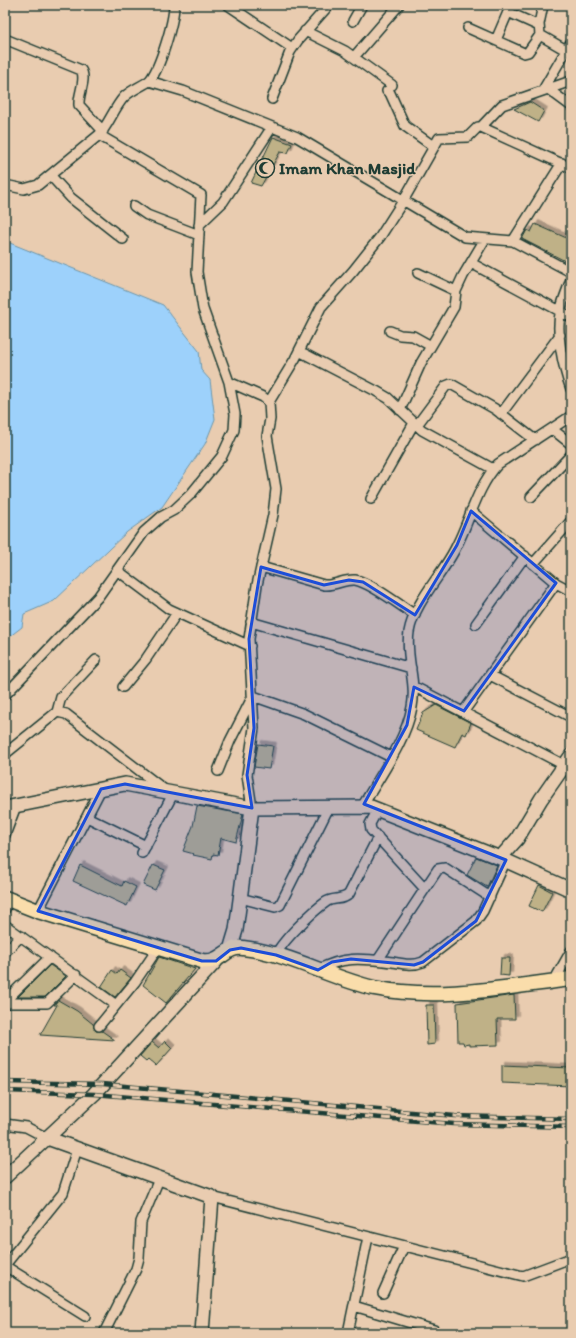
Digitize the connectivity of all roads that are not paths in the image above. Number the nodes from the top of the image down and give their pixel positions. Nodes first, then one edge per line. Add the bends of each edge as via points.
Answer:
1 (174, 5) edge
2 (228, 5) edge
3 (329, 5) edge
4 (399, 5) edge
5 (543, 5) edge
6 (360, 6) edge
7 (510, 9) edge
8 (353, 21) dead end
9 (468, 28) dead end
10 (305, 31) junction
11 (540, 31) junction
12 (5, 39) edge
13 (496, 40) junction
14 (569, 46) edge
15 (292, 48) junction
16 (354, 57) junction
17 (149, 81) junction
18 (571, 81) edge
19 (546, 90) junction
20 (272, 99) dead end
21 (571, 106) edge
22 (272, 127) junction
23 (481, 127) junction
24 (101, 133) junction
25 (433, 146) junction
26 (562, 164) junction
27 (571, 168) edge
28 (51, 176) junction
29 (5, 185) edge
30 (404, 201) junction
31 (134, 206) dead end
32 (199, 226) junction
33 (199, 235) junction
34 (124, 239) dead end
35 (485, 239) junction
36 (513, 241) junction
37 (471, 263) junction
38 (571, 272) edge
39 (418, 273) dead end
40 (571, 279) edge
41 (456, 291) junction
42 (560, 310) junction
43 (571, 317) edge
44 (390, 331) dead end
45 (560, 335) junction
46 (431, 346) junction
47 (299, 350) junction
48 (229, 382) junction
49 (571, 389) edge
50 (269, 402) junction
51 (400, 410) junction
52 (501, 414) junction
53 (571, 416) edge
54 (416, 424) junction
55 (552, 429) junction
56 (535, 440) junction
57 (571, 444) edge
58 (571, 455) edge
59 (493, 469) junction
60 (531, 496) dead end
61 (371, 499) dead end
62 (471, 511) junction
63 (571, 521) edge
64 (524, 556) junction
65 (533, 564) junction
66 (262, 567) junction
67 (117, 570) junction
68 (556, 583) junction
69 (571, 591) edge
70 (177, 613) junction
71 (416, 615) junction
72 (251, 622) junction
73 (476, 624) dead end
74 (250, 646) junction
75 (96, 660) dead end
76 (411, 668) junction
77 (490, 675) junction
78 (413, 686) junction
79 (123, 687) dead end
80 (5, 695) edge
81 (253, 696) junction
82 (464, 711) junction
83 (57, 712) junction
84 (567, 715) dead end
85 (5, 754) edge
86 (391, 757) junction
87 (568, 761) edge
88 (218, 771) dead end
89 (101, 789) junction
90 (171, 793) junction
91 (11, 807) edge
92 (329, 807) junction
93 (362, 807) junction
94 (252, 808) junction
95 (378, 809) junction
96 (87, 816) junction
97 (5, 835) edge
98 (378, 837) junction
99 (503, 859) junction
100 (424, 888) junction
101 (571, 890) edge
102 (490, 897) junction
103 (240, 898) junction
104 (6, 902) edge
105 (38, 911) junction
106 (5, 925) edge
107 (21, 936) junction
108 (158, 948) junction
109 (230, 950) junction
110 (571, 951) edge
111 (5, 952) edge
112 (276, 955) junction
113 (50, 957) junction
114 (378, 960) junction
115 (216, 961) junction
116 (318, 970) junction
117 (76, 975) junction
118 (571, 979) edge
119 (554, 981) junction
120 (5, 1002) edge
121 (116, 1005) junction
122 (99, 1026) dead end
123 (5, 1124) edge
124 (47, 1138) junction
125 (77, 1149) junction
126 (5, 1177) edge
127 (159, 1178) junction
128 (212, 1197) junction
129 (368, 1237) junction
130 (404, 1246) junction
131 (571, 1258) edge
132 (5, 1265) edge
133 (383, 1293) dead end
134 (354, 1306) junction
135 (85, 1316) dead end
136 (434, 1330) dead end
137 (104, 1333) edge
138 (202, 1333) edge
139 (348, 1333) edge

1 - 17 street via 172,28
2 - 15 street
3 - 10 street
4 - 16 street
5 - 11 street
6 - 8 street
7 - 11 street
7 - 13 street
9 - 13 street
10 - 15 street
10 - 16 street
11 - 13 street via 528,52 524,53
11 - 14 street
12 - 24 street via 81,70 83,77 79,105
14 - 19 street
15 - 20 street
16 - 25 street via 389,88 405,126
17 - 22 street via 183,91
17 - 24 street via 125,96
18 - 19 street
19 - 21 street
19 - 23 street via 502,105
22 - 30 street via 297,137
22 - 32 street via 223,202
23 - 25 street via 476,128 468,137 439,138
23 - 26 street
24 - 28 street
24 - 32 street via 201,195
25 - 30 street
26 - 27 street
26 - 36 street
28 - 29 street via 24,190
28 - 34 street via 76,203
30 - 35 street via 465,237
30 - 47 street via 371,248 321,307
31 - 33 street via 147,215
32 - 33 street
33 - 48 street via 197,272 203,309
35 - 36 street
35 - 37 street
36 - 38 street
37 - 41 street
37 - 42 street
39 - 41 street
40 - 42 street
41 - 46 street via 454,307
42 - 43 street
42 - 45 street
44 - 46 street via 413,336
45 - 49 street via 563,360
45 - 52 street
46 - 51 street
47 - 50 street
47 - 51 street via 388,398
48 - 50 street
48 - 67 street via 235,414 234,430 222,456 191,494 144,532
50 - 66 street via 267,436 276,489
51 - 54 street
52 - 54 street via 451,384
52 - 56 street
53 - 55 street
54 - 59 street via 432,436
54 - 61 street
55 - 56 street
55 - 57 street
56 - 59 street
58 - 60 street
59 - 62 street via 480,489
62 - 64 street
62 - 71 street via 457,545 420,603
63 - 65 street
64 - 65 street
64 - 73 street
65 - 68 street
66 - 71 street via 324,585 336,585 349,580 363,582
66 - 72 street
67 - 70 street
67 - 80 street via 98,597
68 - 69 street
68 - 77 street
70 - 74 street
70 - 79 street via 146,659
71 - 76 street via 409,629 408,639
72 - 74 street
72 - 76 street
74 - 81 street
75 - 83 street via 61,697
76 - 78 street
77 - 82 street
77 - 84 street
78 - 82 street
78 - 86 street via 412,707 407,725
81 - 86 street via 304,714
81 - 88 street
81 - 94 street via 254,728 247,775
82 - 87 street
83 - 85 street
83 - 90 street via 66,714
86 - 93 street
87 - 99 street
89 - 90 street via 125,784
89 - 91 street
89 - 96 street
90 - 94 street
90 - 96 street via 144,850
91 - 97 street
92 - 93 street
92 - 94 street
92 - 103 street via 280,905 275,907
93 - 95 street
94 - 103 street
95 - 98 street via 370,827
95 - 99 street
96 - 105 street
98 - 100 street
98 - 112 street via 349,894 344,898 326,902 285,941
99 - 101 street
99 - 102 street
100 - 102 street via 434,872 442,867
100 - 114 street
102 - 114 street via 476,921 424,962 414,965
103 - 109 street via 236,930
104 - 105 main road
105 - 108 main road
106 - 107 street
107 - 111 street
107 - 113 street
108 - 115 main road via 202,962
108 - 121 street
109 - 112 main road via 241,948
109 - 115 main road
110 - 119 street
112 - 116 main road
113 - 117 street
113 - 120 street
114 - 116 street via 332,962
115 - 124 street via 94,1094
116 - 119 main road via 374,988 410,994 451,994
117 - 120 street via 47,1003
117 - 121 street
118 - 119 main road
121 - 122 street
123 - 124 street via 26,1127
124 - 125 street
124 - 126 street
125 - 127 street
125 - 132 street via 63,1193
127 - 128 street
127 - 137 street via 141,1222 136,1269
128 - 129 street
128 - 138 street
129 - 130 street
129 - 134 street
130 - 131 street via 523,1276
130 - 133 street
132 - 135 street
134 - 136 street
134 - 139 street

